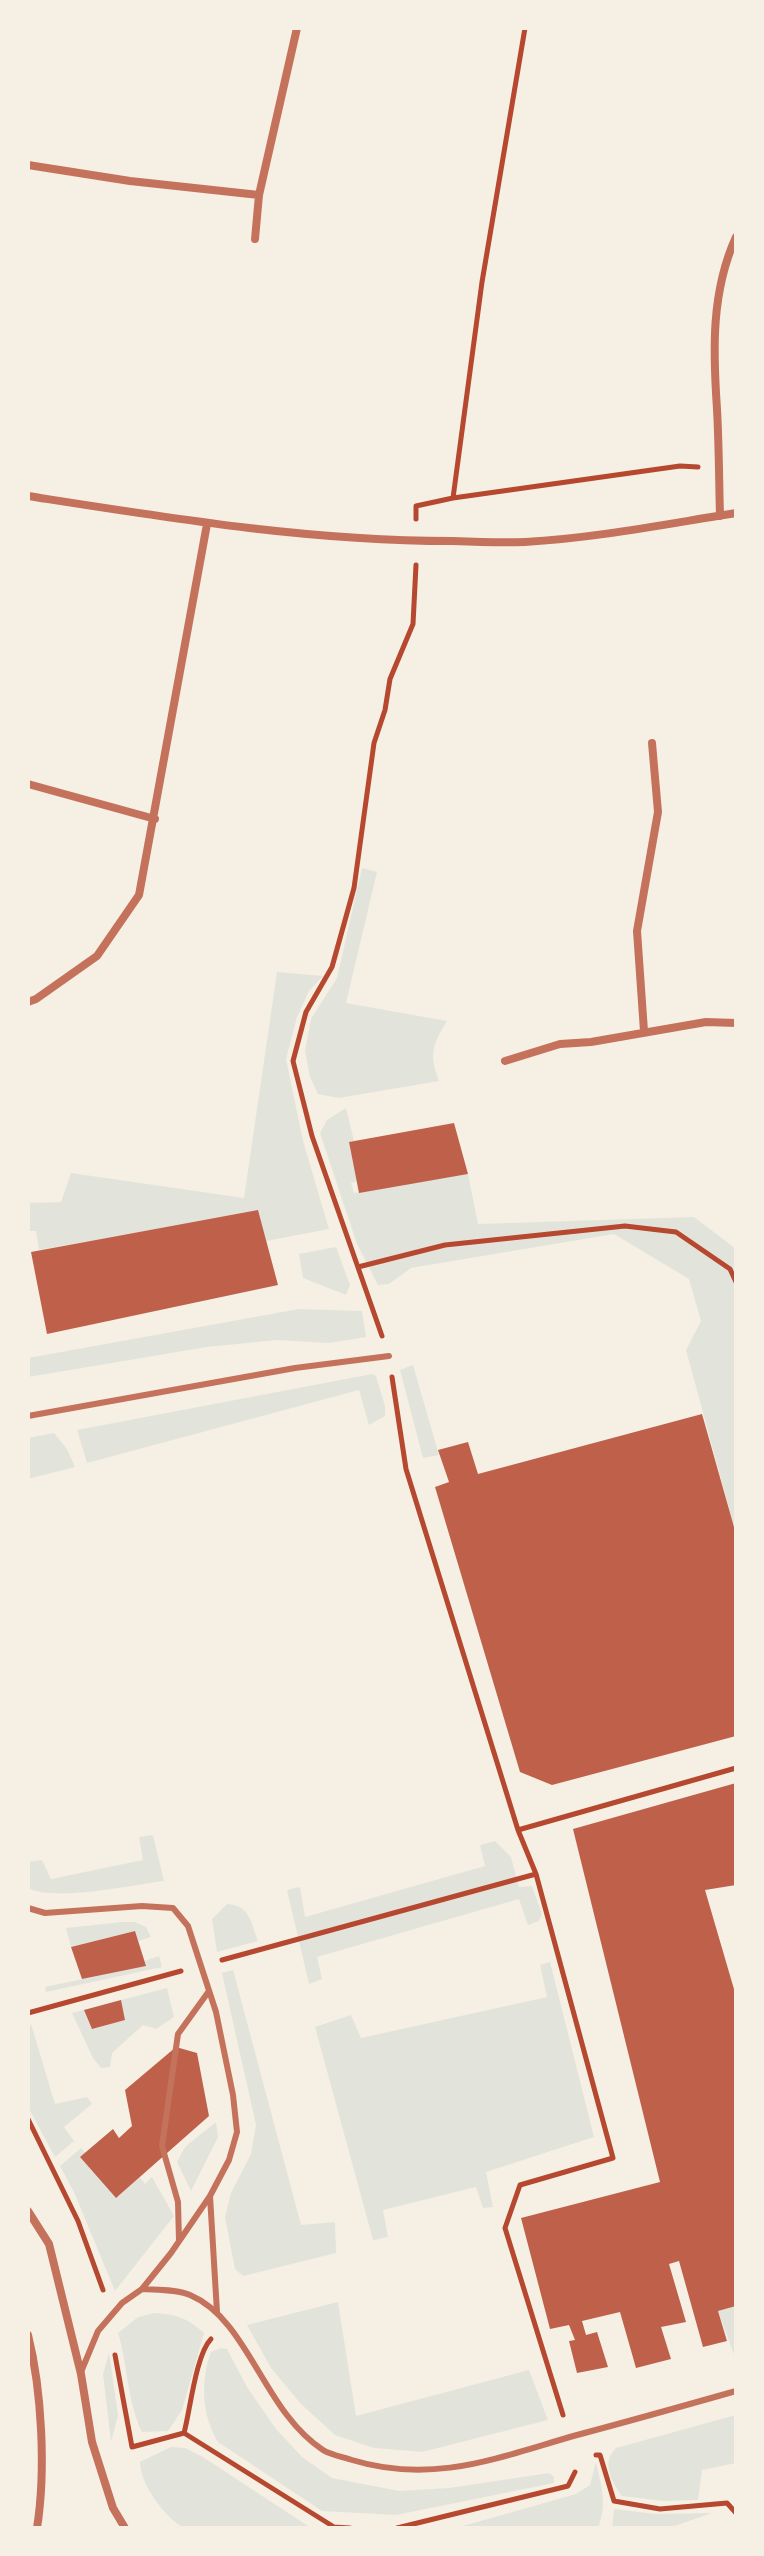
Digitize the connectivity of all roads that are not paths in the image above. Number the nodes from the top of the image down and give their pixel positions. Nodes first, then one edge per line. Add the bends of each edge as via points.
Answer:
1 (297, 28) edge
2 (28, 165) edge
3 (259, 195) junction
4 (736, 237) edge
5 (255, 239) dead end
6 (28, 496) edge
7 (736, 513) edge
8 (720, 516) junction
9 (207, 524) junction
10 (652, 743) dead end
11 (28, 784) edge
12 (155, 819) junction
13 (28, 1002) edge
14 (736, 1023) edge
15 (644, 1031) junction
16 (505, 1061) dead end
17 (389, 1356) road end
18 (28, 1416) edge
19 (28, 1908) edge
20 (209, 1991) junction
21 (210, 2196) junction
22 (28, 2211) edge
23 (179, 2241) junction
24 (142, 2289) junction
25 (217, 2312) junction
26 (28, 2335) edge
27 (81, 2374) junction
28 (736, 2391) edge
29 (37, 2528) edge
30 (125, 2528) edge

1 - 3 street
2 - 3 street
3 - 5 street
4 - 8 street via 718,294 715,324
6 - 9 street
7 - 8 street
8 - 9 street via 524,542 353,539
9 - 12 street
10 - 15 street via 658,812 637,931
11 - 12 street
12 - 13 street via 139,895 97,956
14 - 15 street
15 - 16 street via 560,1044
17 - 18 lane
19 - 20 lane via 45,1913 173,1908 188,1926
20 - 21 lane via 237,2132
20 - 23 lane via 178,2034 162,2146 178,2202
21 - 23 lane
21 - 25 lane
22 - 27 street via 49,2244
23 - 24 lane
24 - 25 lane via 189,2295
24 - 27 lane via 98,2331
25 - 28 lane via 277,2404 324,2451 405,2471 461,2468
26 - 29 street via 36,2368 41,2466
27 - 30 street via 92,2442 113,2508

